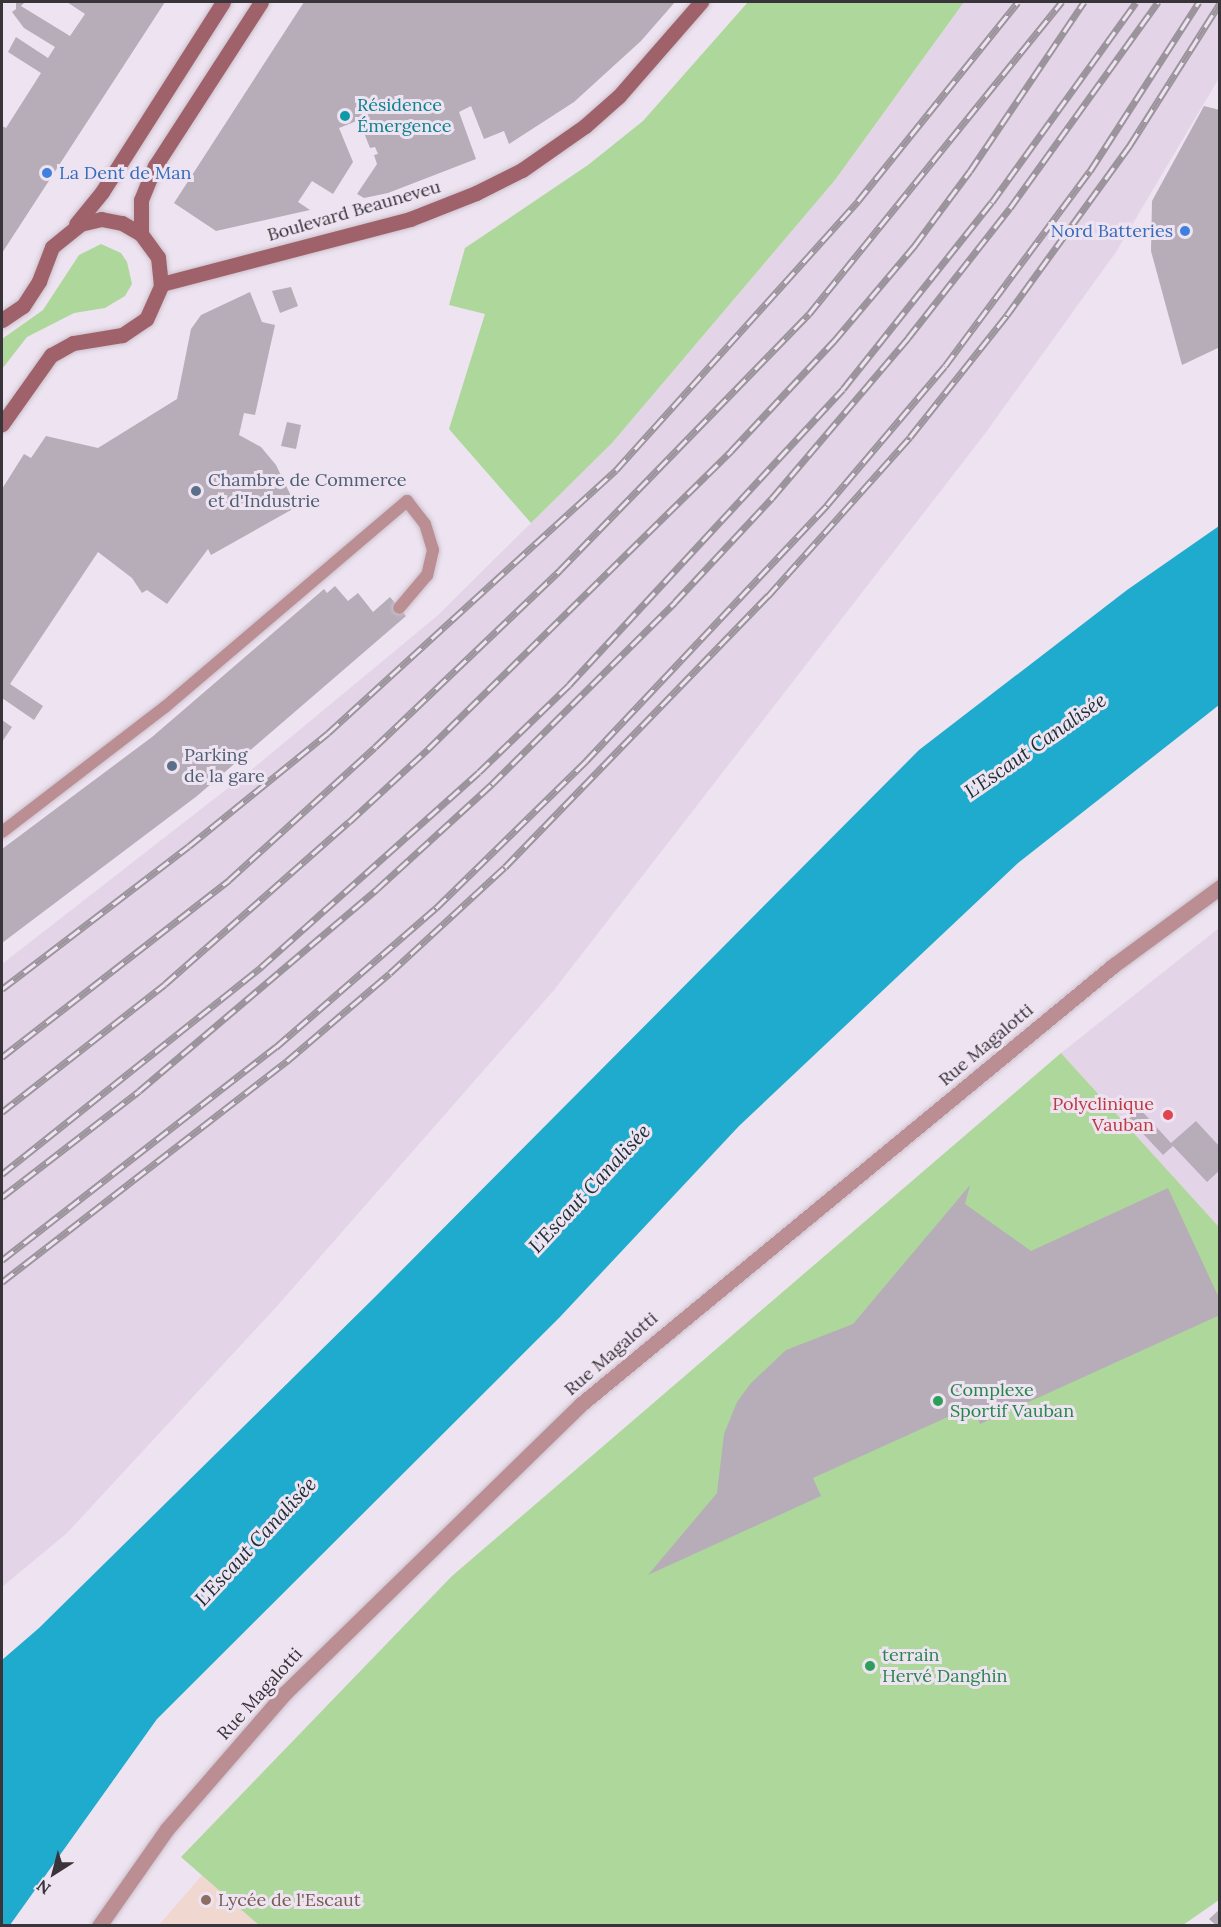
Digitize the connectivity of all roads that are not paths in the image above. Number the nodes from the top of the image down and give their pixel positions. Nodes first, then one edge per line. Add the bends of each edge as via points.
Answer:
1 (223, 2) edge
2 (261, 2) edge
3 (701, 2) edge
4 (73, 227) junction
5 (141, 234) junction
6 (161, 284) junction
7 (2, 320) edge
8 (2, 423) edge
9 (399, 608) dead end
10 (2, 832) edge
11 (1220, 887) edge
12 (99, 1926) edge

1 - 4 main road via 102,192
2 - 5 main road via 155,166 141,200
3 - 6 main road, Boulevard Beauneveu via 611,104 522,170 410,219
4 - 5 main road via 108,219
4 - 7 main road via 52,246 29,299
5 - 6 main road via 158,257
6 - 8 main road via 155,307 135,328 115,336 73,343 51,355
9 - 10 lane via 427,575 433,550 425,524 406,501 159,712
11 - 12 street, Rue Magalotti via 1114,965 580,1405 284,1694 167,1829

